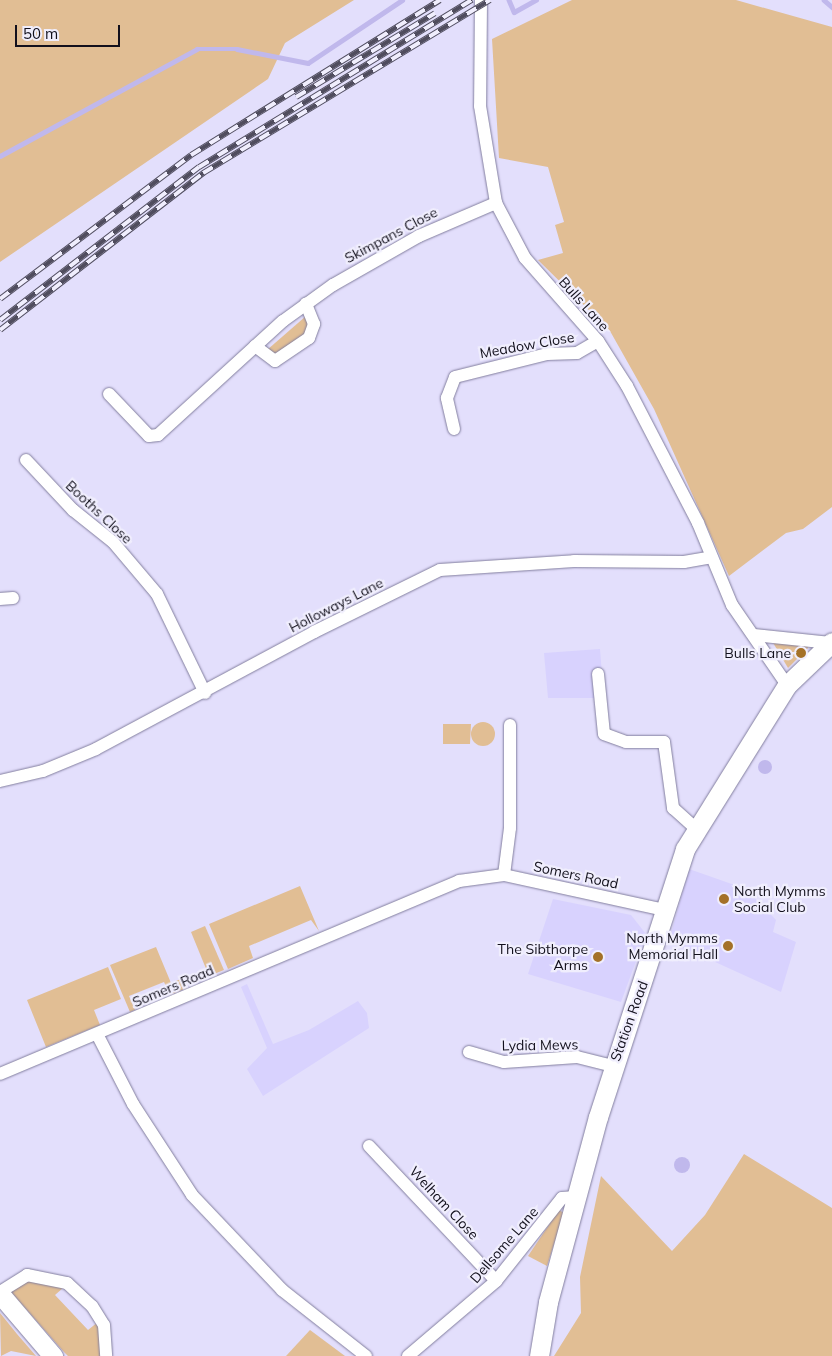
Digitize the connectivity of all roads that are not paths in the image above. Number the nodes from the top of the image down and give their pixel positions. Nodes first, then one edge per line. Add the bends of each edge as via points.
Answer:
1 (481, 0) edge
2 (496, 203) junction
3 (306, 304) junction
4 (598, 341) junction
5 (255, 346) junction
6 (109, 394) dead end
7 (454, 429) dead end
8 (26, 460) dead end
9 (712, 557) junction
10 (13, 598) dead end
11 (0, 599) edge
12 (754, 635) junction
13 (832, 642) edge
14 (598, 674) dead end
15 (787, 685) junction
16 (205, 694) junction
17 (510, 725) dead end
18 (0, 781) edge
19 (696, 829) junction
20 (504, 875) junction
21 (665, 910) junction
22 (96, 1034) junction
23 (469, 1052) dead end
24 (613, 1066) junction
25 (0, 1074) edge
26 (370, 1146) dead end
27 (576, 1197) junction
28 (496, 1281) junction
29 (0, 1293) edge
30 (53, 1356) edge
31 (106, 1356) edge
32 (366, 1356) edge
33 (408, 1356) edge
34 (539, 1356) edge

1 - 2 street, Bulls Lane via 480,106
2 - 3 street, Skimpans Close via 369,261
2 - 4 street, Bulls Lane via 525,258
3 - 5 street, Skimpans Close
3 - 5 street via 314,324 312,334 283,359 275,361
4 - 7 street, Meadow Close via 577,353 548,354 455,377 447,398
4 - 9 street, Bulls Lane via 664,455
5 - 6 street, Skimpans Close via 158,435 149,436
8 - 16 street, Booths Close via 73,510 112,542 157,594
9 - 12 street, Bulls Lane via 732,606
9 - 16 street, Holloways Lane via 684,562 574,561 440,570 314,632
10 - 11 street
12 - 13 street
12 - 15 street, Bulls Lane
13 - 15 street, Station Road
14 - 19 street via 604,734 626,742 664,742 673,808
15 - 19 street, Station Road
16 - 18 street, Holloways Lane via 72,760
17 - 20 street via 510,828
19 - 21 street, Station Road
20 - 21 street, Somers Road
20 - 22 street, Somers Road via 459,881
21 - 24 street, Station Road
22 - 25 street, Somers Road
22 - 32 street via 133,1104 192,1195 282,1290
23 - 24 street, Lydia Mews via 504,1062 577,1057
24 - 27 street, Station Road
26 - 28 street, Welham Close
27 - 28 street, Dellsome Lane via 562,1198
27 - 34 street, Station Road
28 - 33 street, Dellsome Lane
29 - 30 street
29 - 31 street via 27,1275 67,1283 92,1306 104,1325

